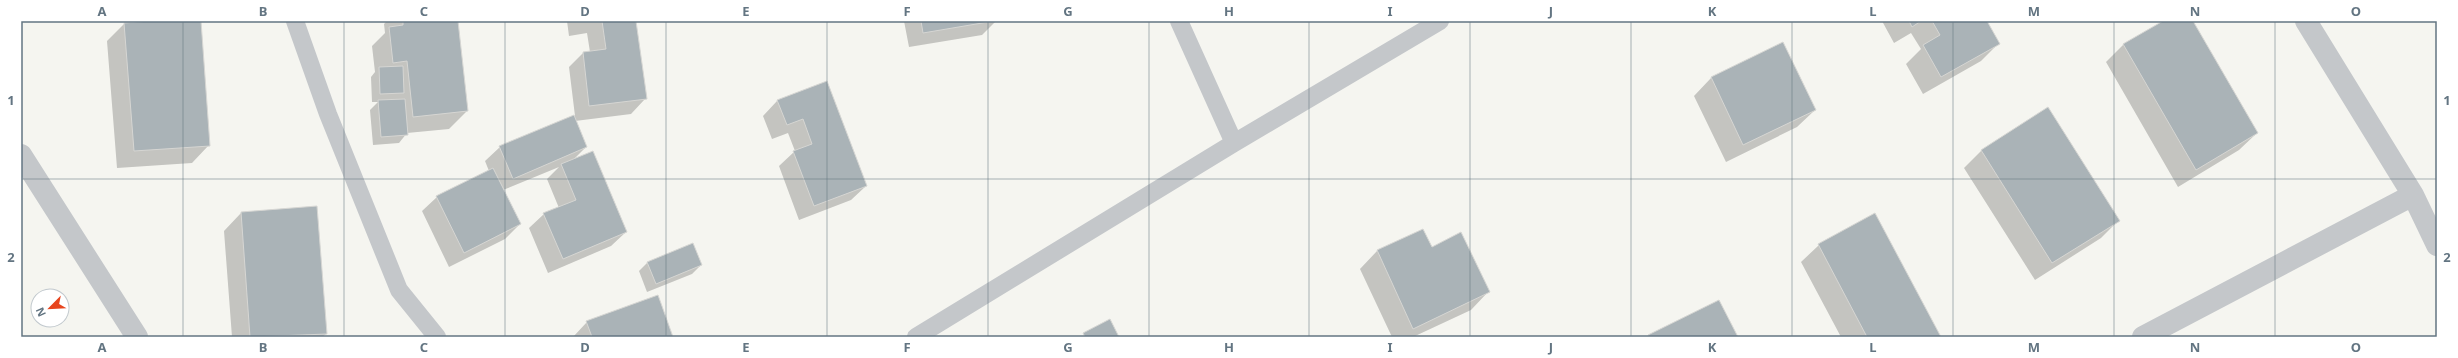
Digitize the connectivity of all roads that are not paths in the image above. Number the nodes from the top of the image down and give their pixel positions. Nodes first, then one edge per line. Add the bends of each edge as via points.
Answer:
1 (295, 21) edge
2 (1179, 21) edge
3 (1440, 21) edge
4 (2306, 21) edge
5 (1234, 142) junction
6 (21, 155) edge
7 (2413, 196) junction
8 (2437, 245) edge
9 (137, 337) edge
10 (437, 337) edge
11 (916, 337) edge
12 (2143, 337) edge

1 - 10 lane via 328,114 399,290
2 - 5 lane
3 - 5 lane
4 - 7 street
5 - 11 lane
6 - 9 street
7 - 8 street
7 - 12 street

